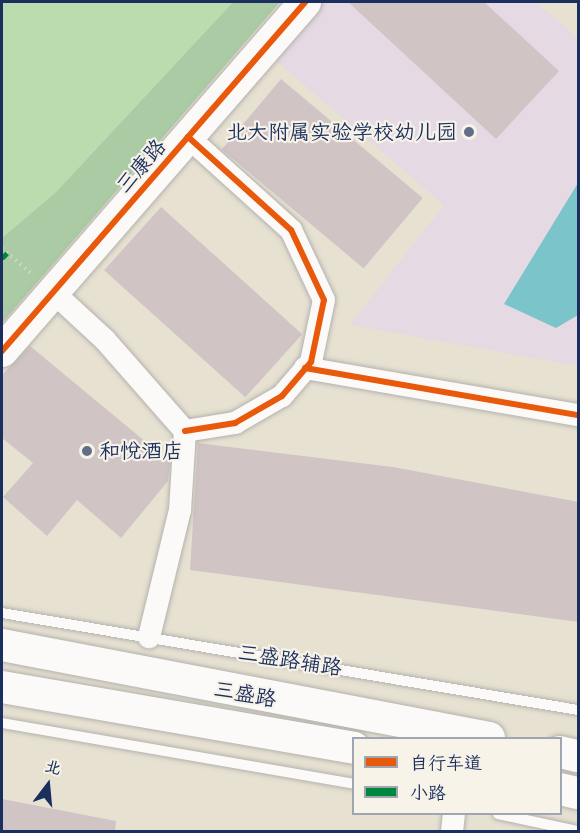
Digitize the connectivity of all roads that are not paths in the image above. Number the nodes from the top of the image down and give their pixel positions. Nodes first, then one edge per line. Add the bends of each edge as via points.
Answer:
1 (305, 2) edge
2 (188, 137) junction
3 (52, 292) junction
4 (2, 351) edge
5 (305, 368) junction
6 (579, 415) edge
7 (185, 431) junction
8 (2, 613) edge
9 (149, 637) junction
10 (2, 645) edge
11 (2, 687) edge
12 (579, 710) edge
13 (2, 723) edge
14 (484, 737) edge
15 (352, 747) edge
16 (562, 752) edge
17 (579, 756) edge
18 (352, 784) edge
19 (562, 789) edge
20 (579, 793) edge
21 (454, 815) edge
22 (507, 815) edge
23 (452, 831) edge
24 (579, 831) edge

1 - 2 main road, 三康路
2 - 3 main road, 三康路
2 - 5 street via 291,230 324,300
3 - 4 main road, 三康路
3 - 7 street via 105,340
5 - 6 street
5 - 7 street via 282,396 235,423
7 - 9 street via 180,510
8 - 9 lane, 三盛路辅路
9 - 12 lane, 三盛路辅路
10 - 14 main road, 三盛路
11 - 15 main road
13 - 18 lane
16 - 17 main road
19 - 20 main road
21 - 23 street
22 - 24 lane

